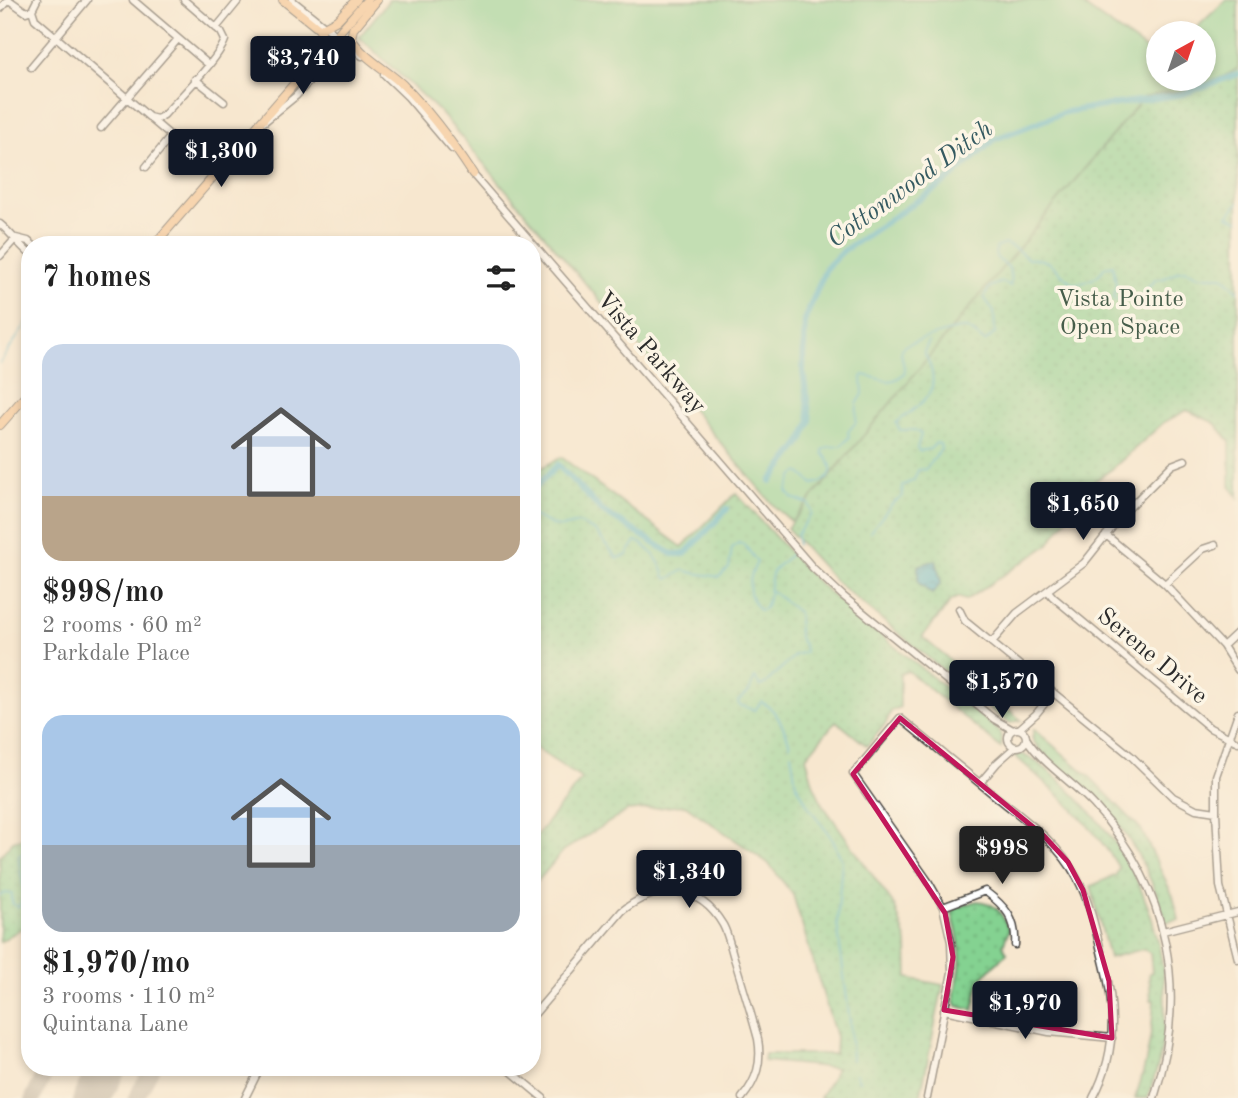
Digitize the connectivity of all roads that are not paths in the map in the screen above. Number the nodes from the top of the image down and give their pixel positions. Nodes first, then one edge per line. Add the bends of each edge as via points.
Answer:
1 (8, 0) edge
2 (37, 0) edge
3 (87, 0) edge
4 (133, 0) edge
5 (184, 0) edge
6 (239, 0) edge
7 (283, 0) edge
8 (292, 0) edge
9 (356, 0) edge
10 (367, 0) edge
11 (377, 0) edge
12 (0, 9) edge
13 (32, 10) junction
14 (216, 27) junction
15 (324, 27) junction
16 (337, 36) junction
17 (56, 37) junction
18 (178, 39) junction
19 (350, 47) junction
20 (208, 64) junction
21 (30, 67) dead end
22 (195, 79) junction
23 (128, 99) junction
24 (224, 102) dead end
25 (149, 117) junction
26 (101, 128) dead end
27 (171, 136) junction
28 (247, 137) junction
29 (185, 148) dead end
30 (146, 167) dead end
31 (473, 174) junction
32 (192, 201) junction
33 (0, 224) edge
34 (157, 236) edge
35 (163, 236) edge
36 (526, 236) edge
37 (16, 238) junction
38 (21, 239) edge
39 (21, 246) edge
40 (541, 253) edge
41 (0, 256) edge
42 (21, 400) edge
43 (0, 425) edge
44 (1185, 460) dead end
45 (1106, 535) junction
46 (1215, 545) dead end
47 (1165, 584) junction
48 (1048, 591) junction
49 (959, 609) dead end
50 (1238, 632) edge
51 (992, 642) junction
52 (1223, 646) junction
53 (1238, 670) edge
54 (1053, 693) junction
55 (1238, 713) edge
56 (1036, 714) junction
57 (994, 719) junction
58 (1016, 729) junction
59 (1025, 736) junction
60 (1229, 739) junction
61 (1008, 740) junction
62 (1238, 742) edge
63 (1017, 747) junction
64 (1042, 759) junction
65 (997, 763) junction
66 (980, 783) junction
67 (1216, 812) junction
68 (943, 907) junction
69 (1238, 912) edge
70 (1227, 915) junction
71 (1163, 931) junction
72 (1015, 945) dead end
73 (1238, 959) edge
74 (541, 1006) edge
75 (944, 1010) junction
76 (1112, 1038) junction
77 (256, 1076) edge
78 (517, 1076) edge
79 (245, 1098) edge
80 (543, 1098) edge
81 (742, 1098) edge
82 (927, 1098) edge
83 (1093, 1098) edge
84 (1154, 1098) edge

1 - 12 street
1 - 13 street via 26,12
2 - 13 street
3 - 17 street
4 - 18 street
5 - 14 street
6 - 14 street
7 - 28 main road via 324,38
8 - 15 street, Vista Parkway
9 - 15 main road
10 - 16 main road
11 - 31 main road via 351,38 408,90
13 - 17 street via 35,19
14 - 20 street via 225,40
15 - 16 street, Vista Parkway
16 - 19 street, Vista Parkway
16 - 28 main road
17 - 21 street
17 - 23 street
18 - 20 street
18 - 23 street
19 - 28 street via 337,49 296,96
19 - 31 street, Vista Parkway via 400,88
20 - 22 street
22 - 24 street
22 - 25 street via 164,115
23 - 25 street
23 - 26 street
25 - 27 street
27 - 29 street
27 - 30 street
28 - 32 main road
31 - 36 street, Vista Parkway
32 - 34 main road
32 - 35 main road
33 - 37 street
37 - 38 street
37 - 39 street
37 - 41 street
40 - 57 street, Vista Parkway via 813,568
42 - 43 main road
44 - 45 street via 1172,465
45 - 47 street
45 - 48 street via 1084,563
46 - 47 street via 1203,549
47 - 52 street
48 - 51 street via 1017,613
48 - 60 street, Serene Drive via 1210,728
49 - 51 street via 965,621
50 - 52 street
51 - 54 street
52 - 53 street
54 - 56 street
54 - 67 street via 1130,755 1173,797 1196,809
55 - 60 street
56 - 58 street
56 - 59 street
57 - 58 street, Vista Parkway
57 - 61 street, Vista Parkway
58 - 59 street, Vista Parkway
58 - 61 street
59 - 63 street
59 - 64 street
60 - 62 street, Serene Drive
60 - 67 street via 1216,776
61 - 63 street, Vista Parkway
61 - 65 street
63 - 64 street
63 - 65 street
64 - 71 street via 1080,790 1120,836 1149,888
65 - 66 street
66 - 68 street via 900,719 853,774
66 - 76 street via 1044,836 1076,876 1091,912 1109,981
67 - 70 street via 1220,886
68 - 72 street via 985,891 1004,905 1016,930
68 - 75 street via 953,957
69 - 70 street
70 - 71 street
70 - 73 street
71 - 84 street via 1172,1006 1166,1057
74 - 81 street via 632,903 659,892 691,895 705,902 725,928 758,1039 759,1068
75 - 76 street via 1049,1032
75 - 82 street
76 - 83 street
77 - 79 street
78 - 80 street

